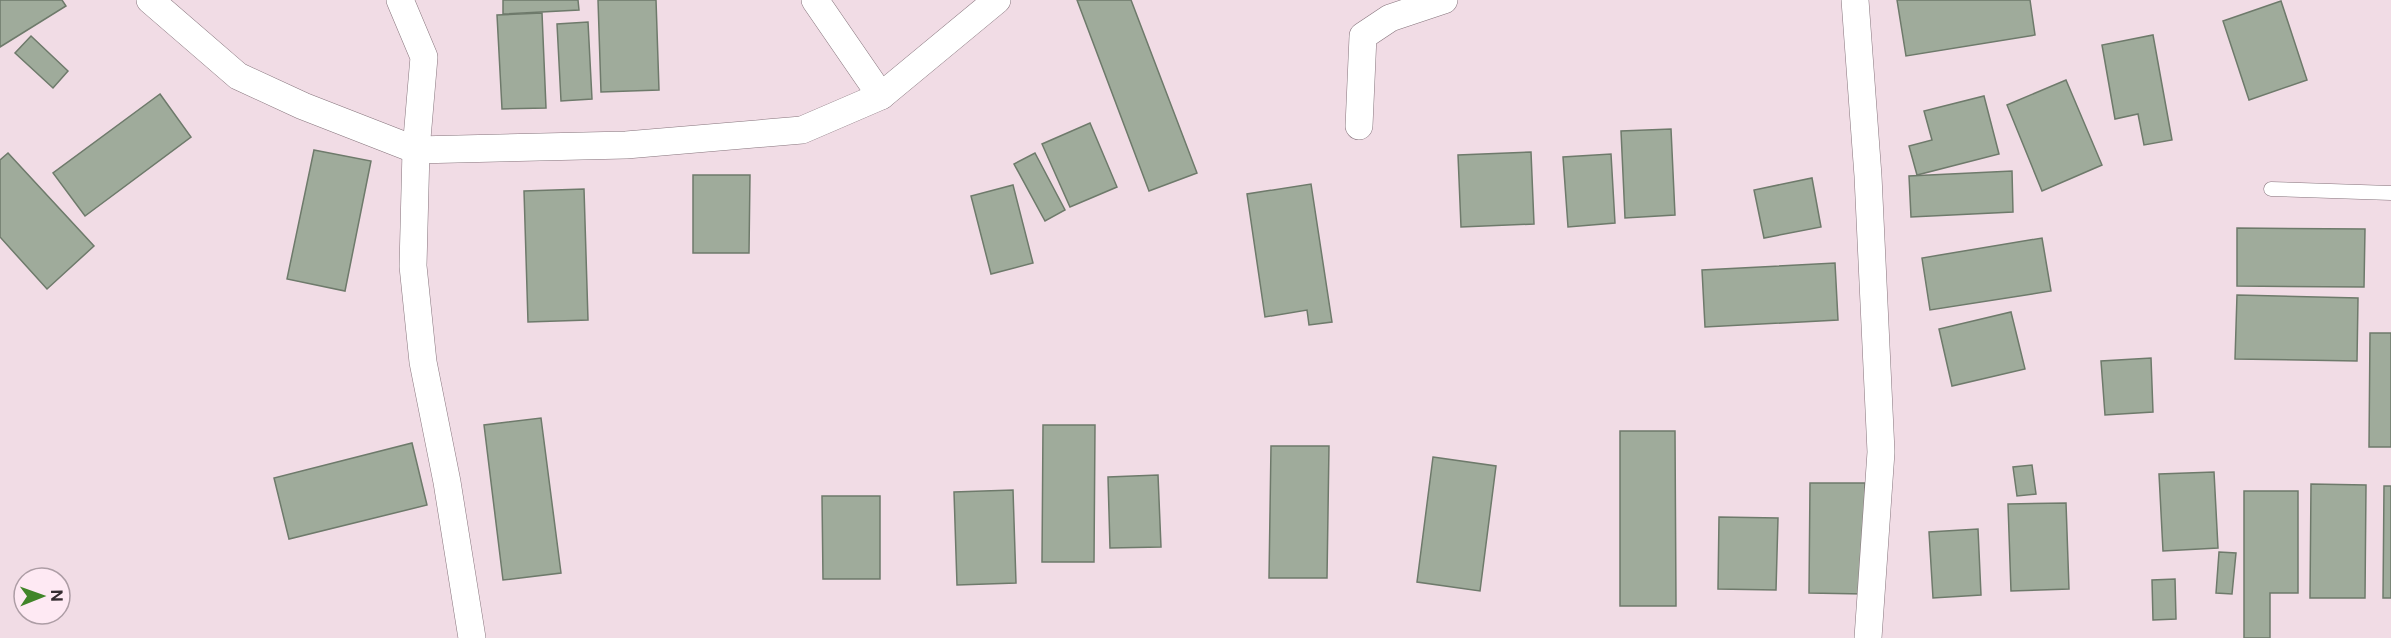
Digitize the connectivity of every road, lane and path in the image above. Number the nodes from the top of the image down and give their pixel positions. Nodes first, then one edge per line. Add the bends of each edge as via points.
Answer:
1 (150, 0) edge
2 (400, 0) edge
3 (815, 0) edge
4 (997, 0) edge
5 (1444, 0) edge
6 (1855, 0) edge
7 (881, 96) junction
8 (1359, 126) dead end
9 (416, 150) junction
10 (2271, 189) dead end
11 (2391, 193) edge
12 (472, 638) edge
13 (1868, 638) edge

1 - 9 street via 238,76
2 - 9 street via 424,57
3 - 7 street
4 - 7 street
5 - 8 street via 1390,18 1364,36
6 - 13 street via 1881,452
7 - 9 street via 802,130 626,145
9 - 12 street via 413,266 423,362
10 - 11 lane

